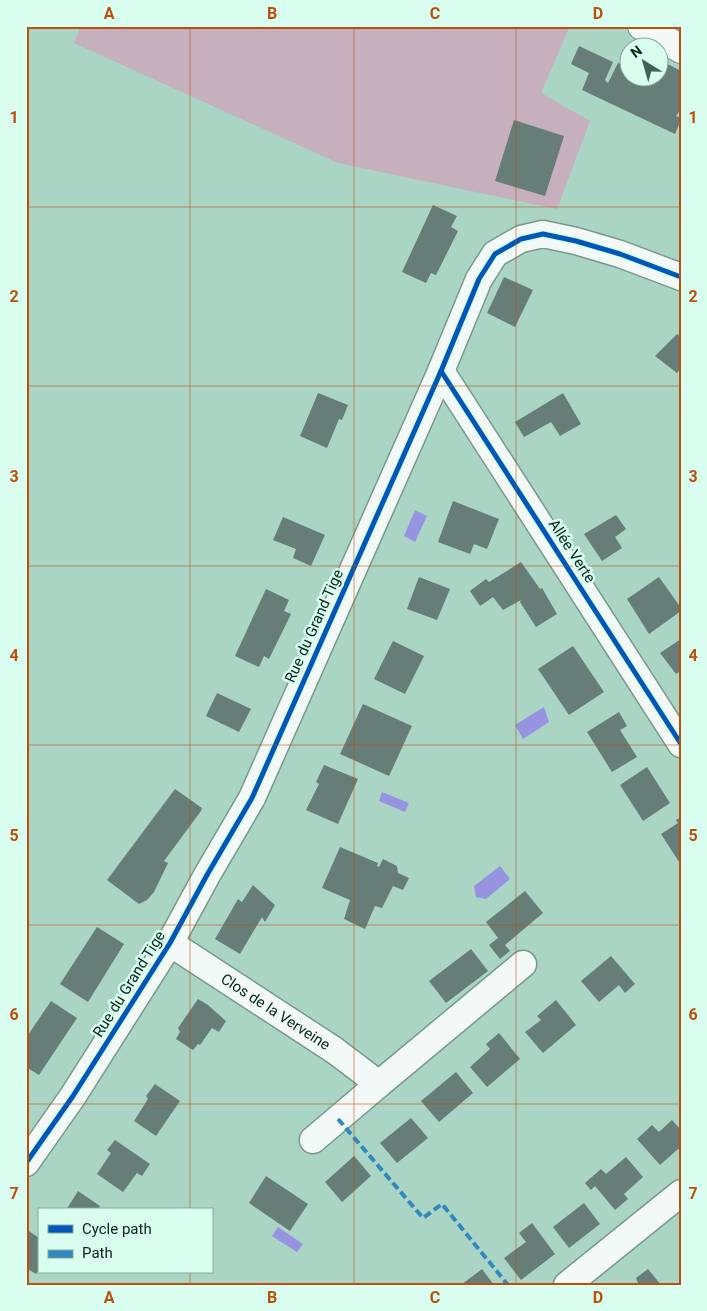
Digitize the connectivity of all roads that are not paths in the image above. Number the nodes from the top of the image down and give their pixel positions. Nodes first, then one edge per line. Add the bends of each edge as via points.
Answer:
1 (642, 26) edge
2 (681, 49) edge
3 (681, 277) edge
4 (442, 371) junction
5 (681, 744) edge
6 (170, 943) junction
7 (524, 964) dead end
8 (379, 1084) junction
9 (313, 1140) dead end
10 (26, 1163) edge
11 (681, 1193) edge
12 (567, 1285) edge

1 - 2 street
3 - 4 street, Rue du Grand Tige via 576,241 543,234 521,239 495,254 479,280
4 - 5 street, Allée Verte
4 - 6 street, Rue du Grand Tige via 252,798
6 - 8 street, Clos de la Verveine via 334,1050
6 - 10 street, Rue du Grand Tige via 73,1096
7 - 8 street
8 - 9 street
11 - 12 street

